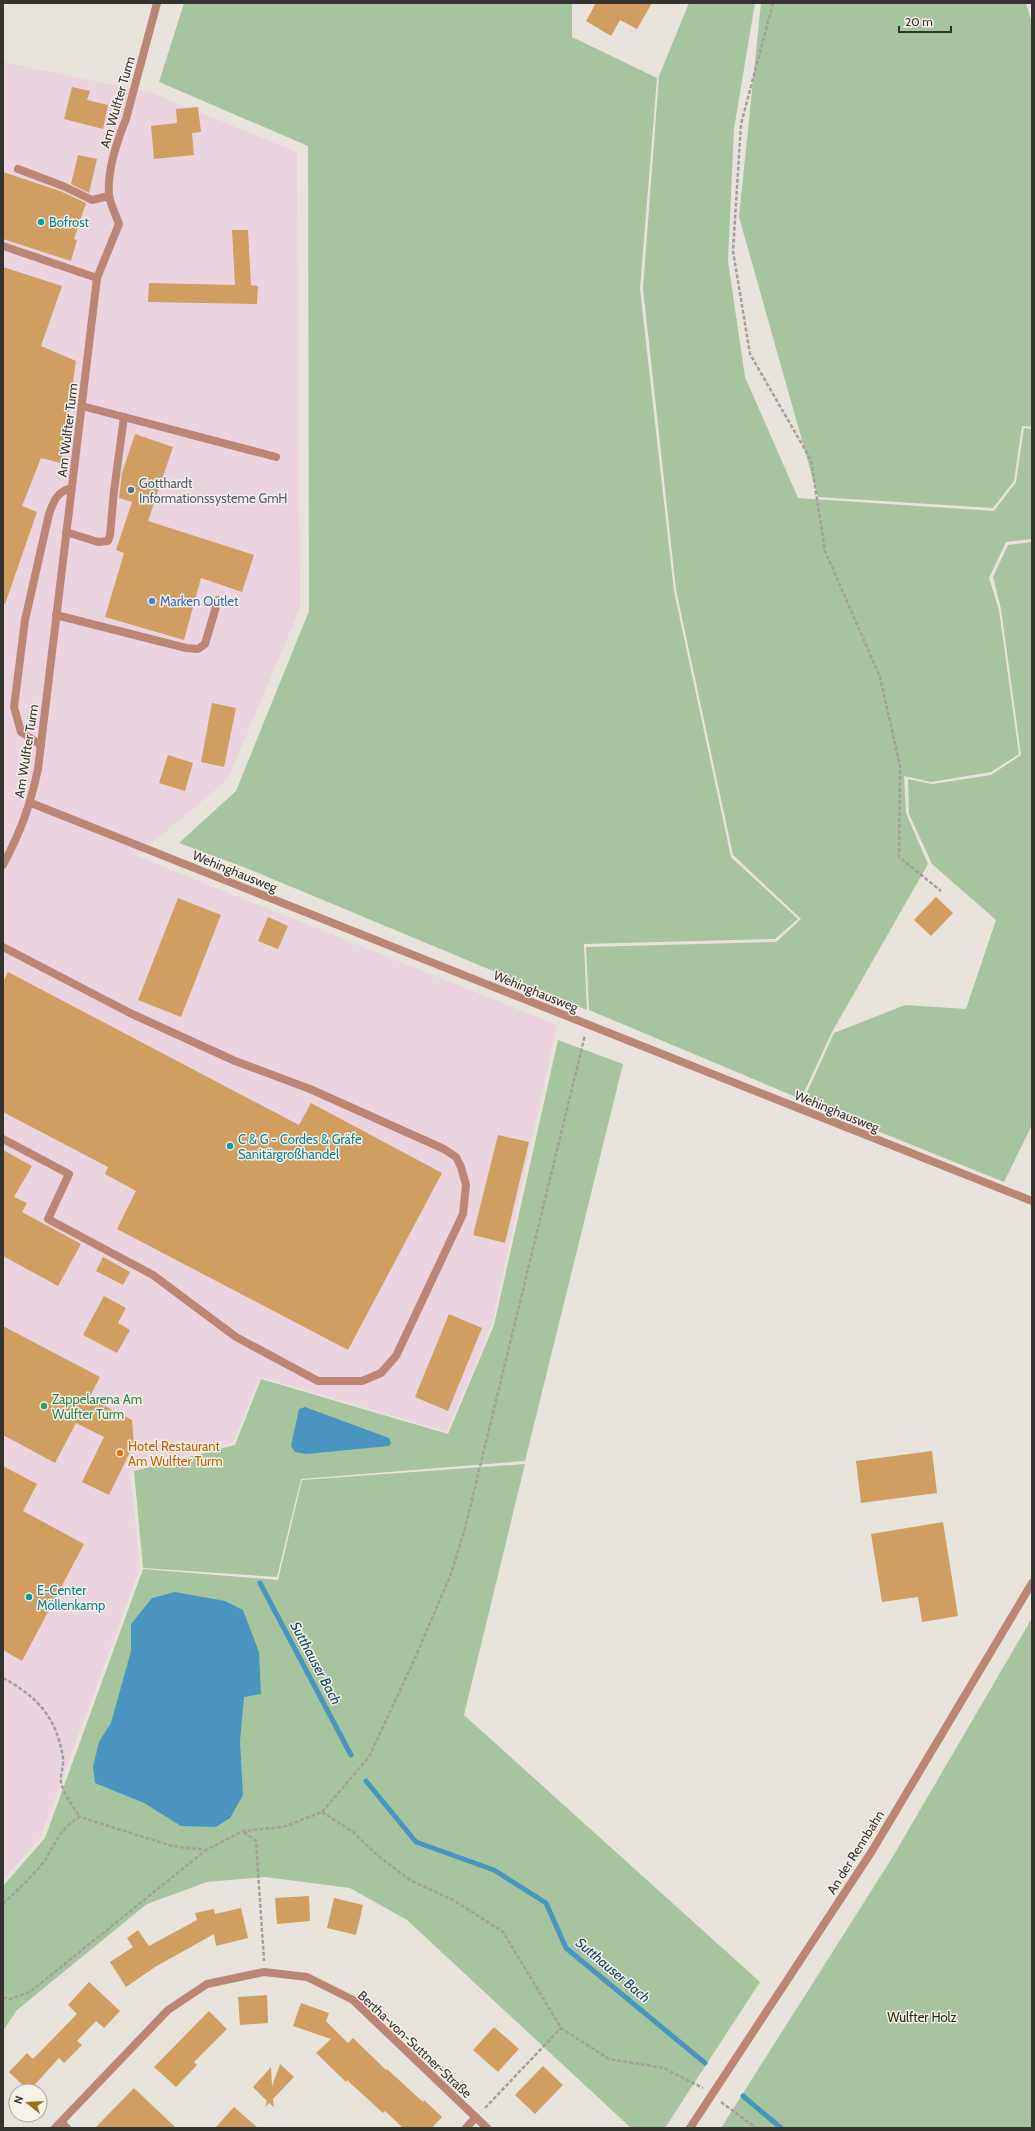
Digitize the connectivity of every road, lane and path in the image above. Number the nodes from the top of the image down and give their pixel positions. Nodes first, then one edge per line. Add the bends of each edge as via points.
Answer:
1 (157, 3) edge
2 (773, 3) edge
3 (18, 169) dead end
4 (109, 196) junction
5 (3, 246) edge
6 (97, 278) junction
7 (82, 406) junction
8 (124, 417) junction
9 (276, 457) dead end
10 (72, 488) junction
11 (66, 532) junction
12 (218, 600) dead end
13 (56, 615) junction
14 (41, 745) junction
15 (31, 803) junction
16 (3, 865) edge
17 (941, 891) dead end
18 (3, 947) edge
19 (588, 1024) junction
20 (3, 1139) edge
21 (1032, 1201) edge
22 (1032, 1583) edge
23 (3, 1678) edge
24 (322, 1812) junction
25 (80, 1817) junction
26 (243, 1831) junction
27 (206, 1850) junction
28 (3, 1904) edge
29 (264, 1972) junction
30 (3, 1997) edge
31 (561, 2028) junction
32 (711, 2095) junction
33 (476, 2117) junction
34 (58, 2125) edge
35 (67, 2128) edge
36 (466, 2128) edge
37 (488, 2128) edge
38 (690, 2128) edge
39 (756, 2128) edge

1 - 4 street, Am Wulfter Turm via 119,137 109,180
2 - 17 path via 741,124 733,251 750,354 811,460 825,551 880,677 900,766 899,857
3 - 4 street via 92,200
4 - 6 street, Am Wulfter Turm via 119,224
5 - 6 street
6 - 7 street, Am Wulfter Turm
7 - 8 street
7 - 10 street, Am Wulfter Turm
8 - 9 street
8 - 11 street via 108,541 98,542
10 - 11 street, Am Wulfter Turm
10 - 14 street via 61,491 49,514 25,620 14,707 21,732
11 - 13 street, Am Wulfter Turm
12 - 13 street via 205,644 198,649
13 - 14 street, Am Wulfter Turm
14 - 15 street, Am Wulfter Turm
15 - 16 street, Am Wulfter Turm via 17,839
15 - 19 street, Wehinghausweg
18 - 20 street via 144,1019 235,1061 310,1089 444,1149 456,1157 461,1167 466,1185 463,1214 396,1356 381,1372 362,1381 318,1381 236,1337 153,1275 48,1219 69,1174
19 - 21 street, Wehinghausweg
19 - 24 path via 465,1528 453,1567 415,1658 369,1757
22 - 32 street, An der Rennbahn via 872,1851
23 - 25 path via 20,1687 38,1702 55,1728 63,1759 61,1781
24 - 26 path via 283,1827
24 - 31 path via 353,1832 378,1856 410,1880 455,1901 503,1932
25 - 27 path via 172,1846
25 - 28 path via 69,1823 42,1864
26 - 27 path
26 - 29 path via 256,1841
27 - 30 path via 30,1992 10,1999
29 - 33 street, Bertha-von-Suttner-Straße via 306,1977 353,2000
29 - 34 street, Bertha-von-Suttner-Straße via 207,1984 168,2010
31 - 32 path via 609,2059 664,2068 698,2084
31 - 33 path
32 - 38 street, An der Rennbahn
32 - 39 path
33 - 36 street
33 - 37 street, Bertha-von-Suttner-Straße
34 - 35 street, Bertha-von-Suttner-Straße

